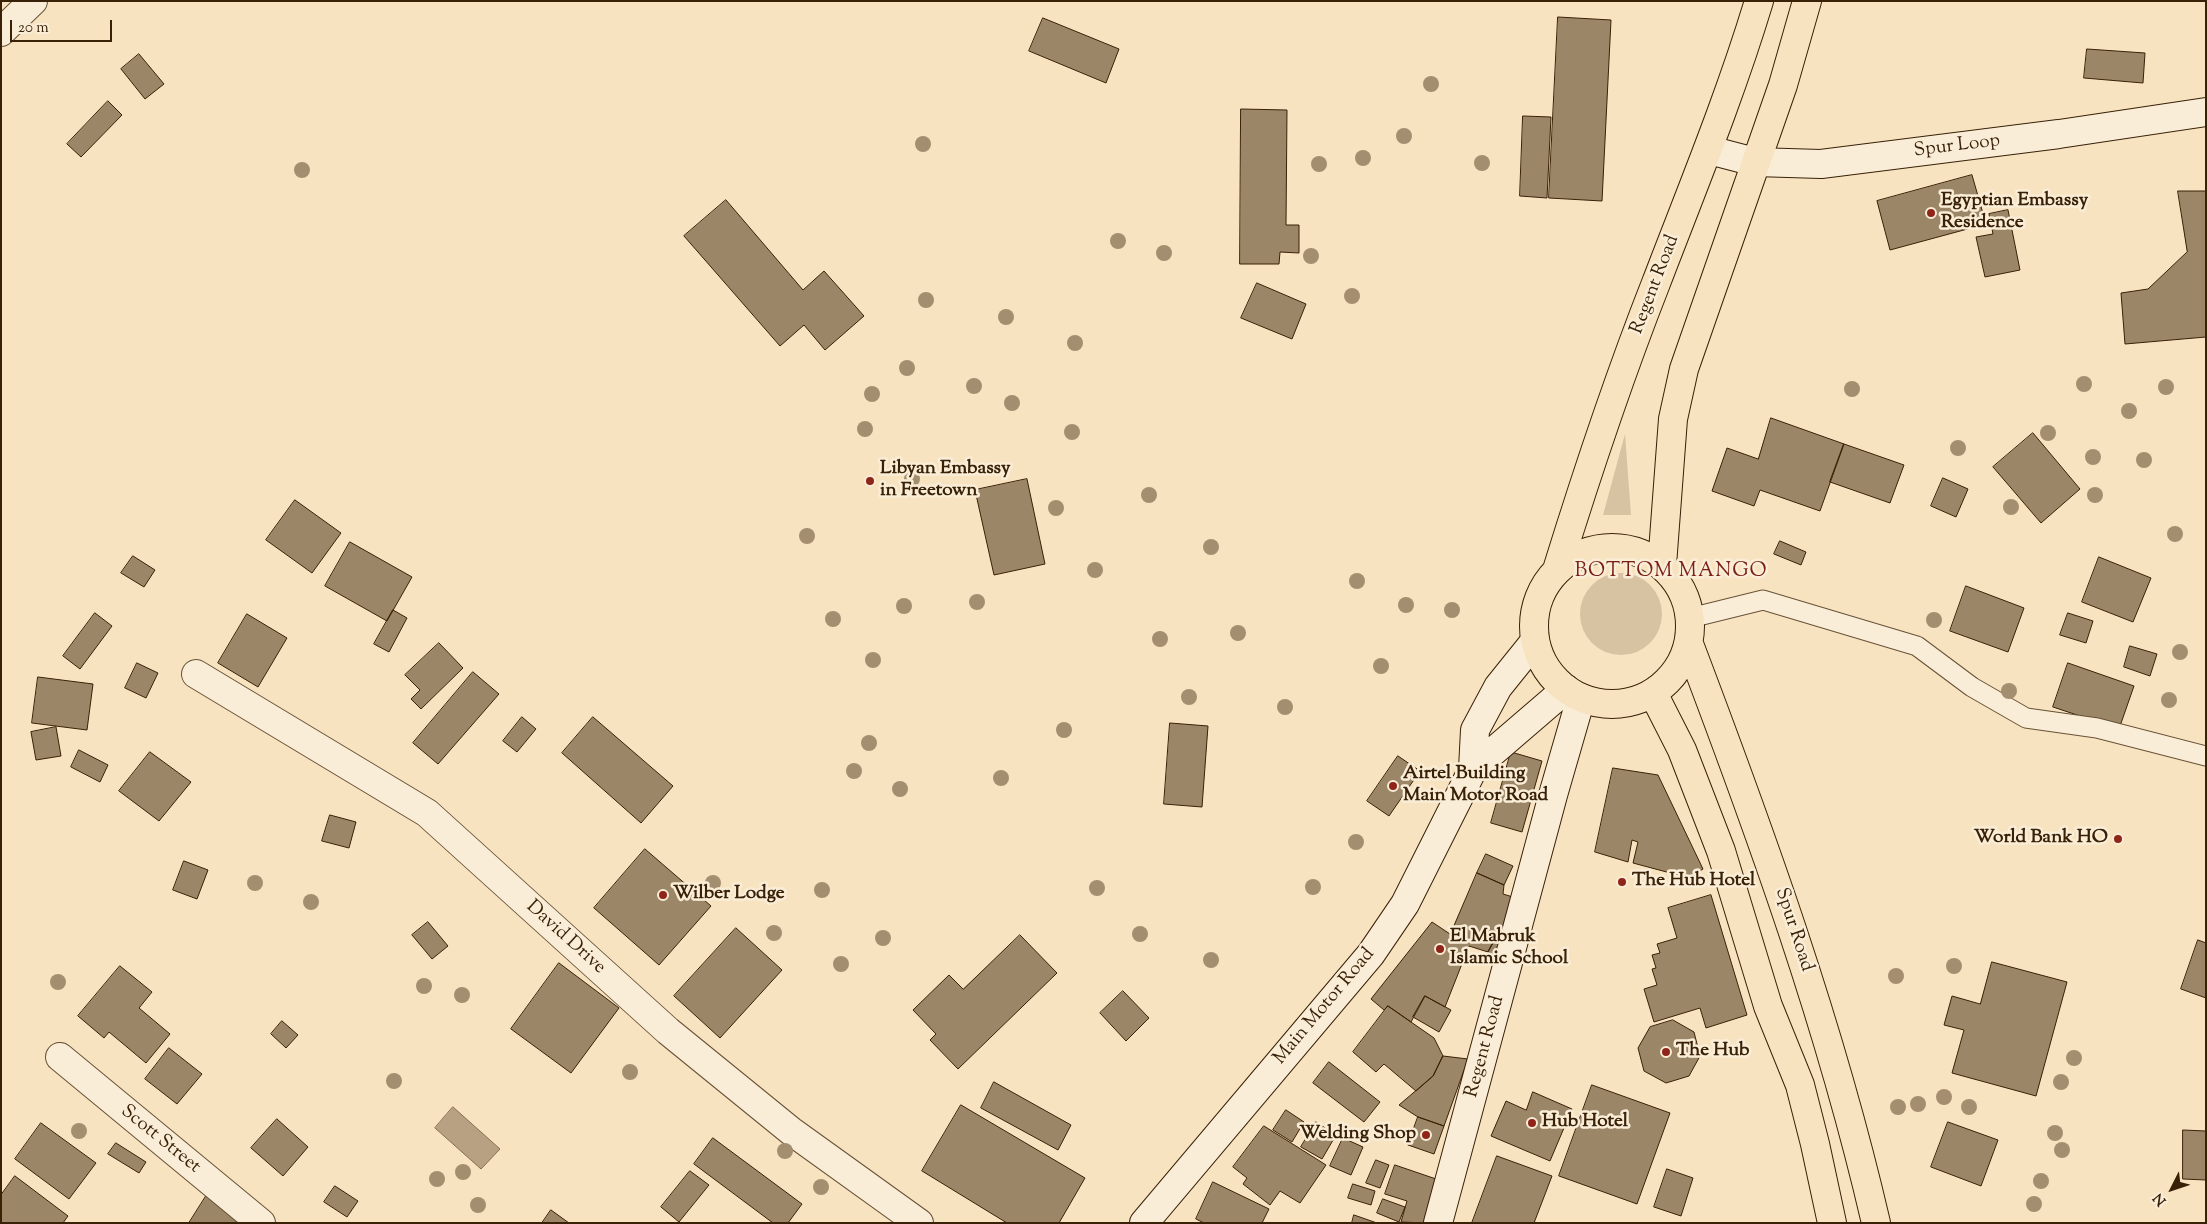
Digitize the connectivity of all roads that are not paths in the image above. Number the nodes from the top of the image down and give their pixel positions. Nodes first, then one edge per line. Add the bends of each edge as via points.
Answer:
1 (33, 1) edge
2 (1759, 1) edge
3 (1807, 1) edge
4 (1, 32) edge
5 (2206, 112) edge
6 (1709, 150) junction
7 (1756, 162) junction
8 (1662, 565) junction
9 (1557, 570) junction
10 (1689, 631) junction
11 (1535, 640) junction
12 (196, 674) dead end
13 (1653, 693) junction
14 (1574, 694) junction
15 (2206, 756) edge
16 (1473, 769) junction
17 (60, 1057) dead end
18 (1837, 1068) junction
19 (1800, 1085) junction
20 (261, 1223) edge
21 (919, 1223) edge
22 (1144, 1223) edge
23 (1438, 1223) edge
24 (1832, 1223) edge
25 (1876, 1223) edge

1 - 4 street
2 - 6 main road, Regent Road
3 - 7 main road
5 - 7 street, Spur Loop via 1822,164
6 - 7 street, Spur Loop
6 - 9 main road, Regent Road via 1621,375
7 - 8 main road via 1684,369 1673,420
8 - 9 main road via 1645,555 1608,547 1589,550
8 - 10 main road via 1685,598
9 - 11 main road via 1540,593 1533,621
10 - 13 main road via 1680,665 1667,683
10 - 15 lane via 1763,600 1917,646 1972,687 2026,718 2097,728
10 - 18 main road, Spur Road
11 - 14 main road via 1541,659 1552,676
11 - 16 street, Main Motor Road via 1498,687 1475,730
12 - 21 street, David Drive via 427,813 668,1031 792,1131
13 - 14 main road via 1633,702 1616,704 1598,703
13 - 19 main road via 1682,750 1721,851 1768,1006
14 - 16 street, Main Motor Road
14 - 23 street, Regent Road via 1550,805
16 - 22 street, Main Motor Road via 1405,904 1371,954
17 - 20 street, Scott Street
18 - 19 main road
18 - 25 main road, Spur Road
19 - 24 main road

